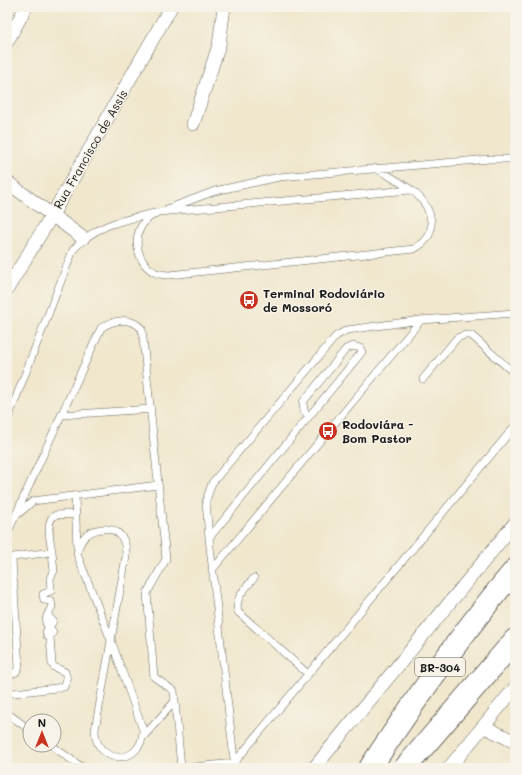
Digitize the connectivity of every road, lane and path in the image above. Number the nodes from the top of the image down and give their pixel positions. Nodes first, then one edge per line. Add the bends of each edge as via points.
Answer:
1 (26, 7) edge
2 (171, 7) edge
3 (224, 7) edge
4 (7, 42) edge
5 (193, 124) dead end
6 (515, 159) edge
7 (376, 168) junction
8 (7, 182) edge
9 (410, 190) junction
10 (158, 212) junction
11 (52, 215) junction
12 (83, 238) junction
13 (7, 289) edge
14 (515, 313) edge
15 (421, 320) junction
16 (515, 374) edge
17 (422, 379) dead end
18 (150, 409) junction
19 (61, 415) junction
20 (309, 416) junction
21 (7, 421) edge
22 (515, 426) edge
23 (158, 485) junction
24 (75, 496) junction
25 (76, 514) junction
26 (14, 518) junction
27 (515, 523) edge
28 (7, 534) edge
29 (209, 538) junction
30 (52, 552) junction
31 (77, 554) junction
32 (212, 570) junction
33 (515, 570) edge
34 (254, 578) dead end
35 (515, 591) edge
36 (490, 599) junction
37 (515, 640) edge
38 (112, 643) junction
39 (308, 674) junction
40 (7, 676) edge
41 (515, 688) edge
42 (7, 689) edge
43 (175, 701) junction
44 (7, 713) edge
45 (22, 724) edge
46 (484, 727) junction
47 (144, 737) junction
48 (515, 742) edge
49 (62, 753) edge
50 (235, 766) edge
51 (83, 768) edge
52 (181, 768) edge
53 (185, 768) edge
54 (314, 768) edge
55 (370, 768) edge
56 (405, 768) edge
57 (449, 768) edge

1 - 4 street
2 - 11 street, Rua Francisco de Assis
3 - 5 street via 219,46
6 - 7 lane
7 - 9 lane
7 - 10 lane via 279,177 245,183
8 - 11 street
9 - 10 lane
9 - 10 lane via 428,206 432,228 423,244 414,249 169,275 156,273 147,266 136,244 145,222
10 - 12 lane via 114,222
11 - 12 street
11 - 13 street, Rua Francisco de Assis
12 - 21 lane via 73,250
14 - 15 lane
15 - 29 lane via 347,330 336,336 212,483 206,501
15 - 32 lane
16 - 17 lane via 471,335 465,335 458,338
18 - 19 lane
18 - 19 lane via 142,330 130,321 119,321 101,328
18 - 23 lane
19 - 26 lane
20 - 20 lane via 362,352 360,348 353,346 346,349 303,402 304,411
20 - 29 lane
22 - 39 lane
23 - 24 lane
23 - 43 lane via 166,559 146,593 154,677 174,690
24 - 25 lane
24 - 26 lane via 33,501
25 - 30 lane via 52,518 49,523
25 - 31 lane
26 - 28 lane
27 - 54 street
29 - 32 lane
30 - 40 lane via 17,555 12,560 19,668
30 - 42 lane via 54,570 50,578 51,590 43,594 44,600 51,602 52,607 48,616 53,621 50,628 53,632 50,637 52,664 54,668 65,672 64,687 14,693
31 - 38 lane
31 - 38 lane via 81,542 93,530 116,531 126,546
32 - 50 lane
33 - 36 highway, BR-304
34 - 39 lane via 237,599 238,612
35 - 36 highway via 504,592
36 - 55 highway, BR-304 via 421,691
37 - 56 highway, BR-304
38 - 47 lane via 142,724
38 - 47 lane via 95,739 105,753 121,757 129,756 136,750
39 - 50 lane
41 - 46 street
43 - 47 lane
43 - 52 lane
44 - 45 lane
46 - 48 street
46 - 57 street
49 - 51 lane
50 - 53 lane

